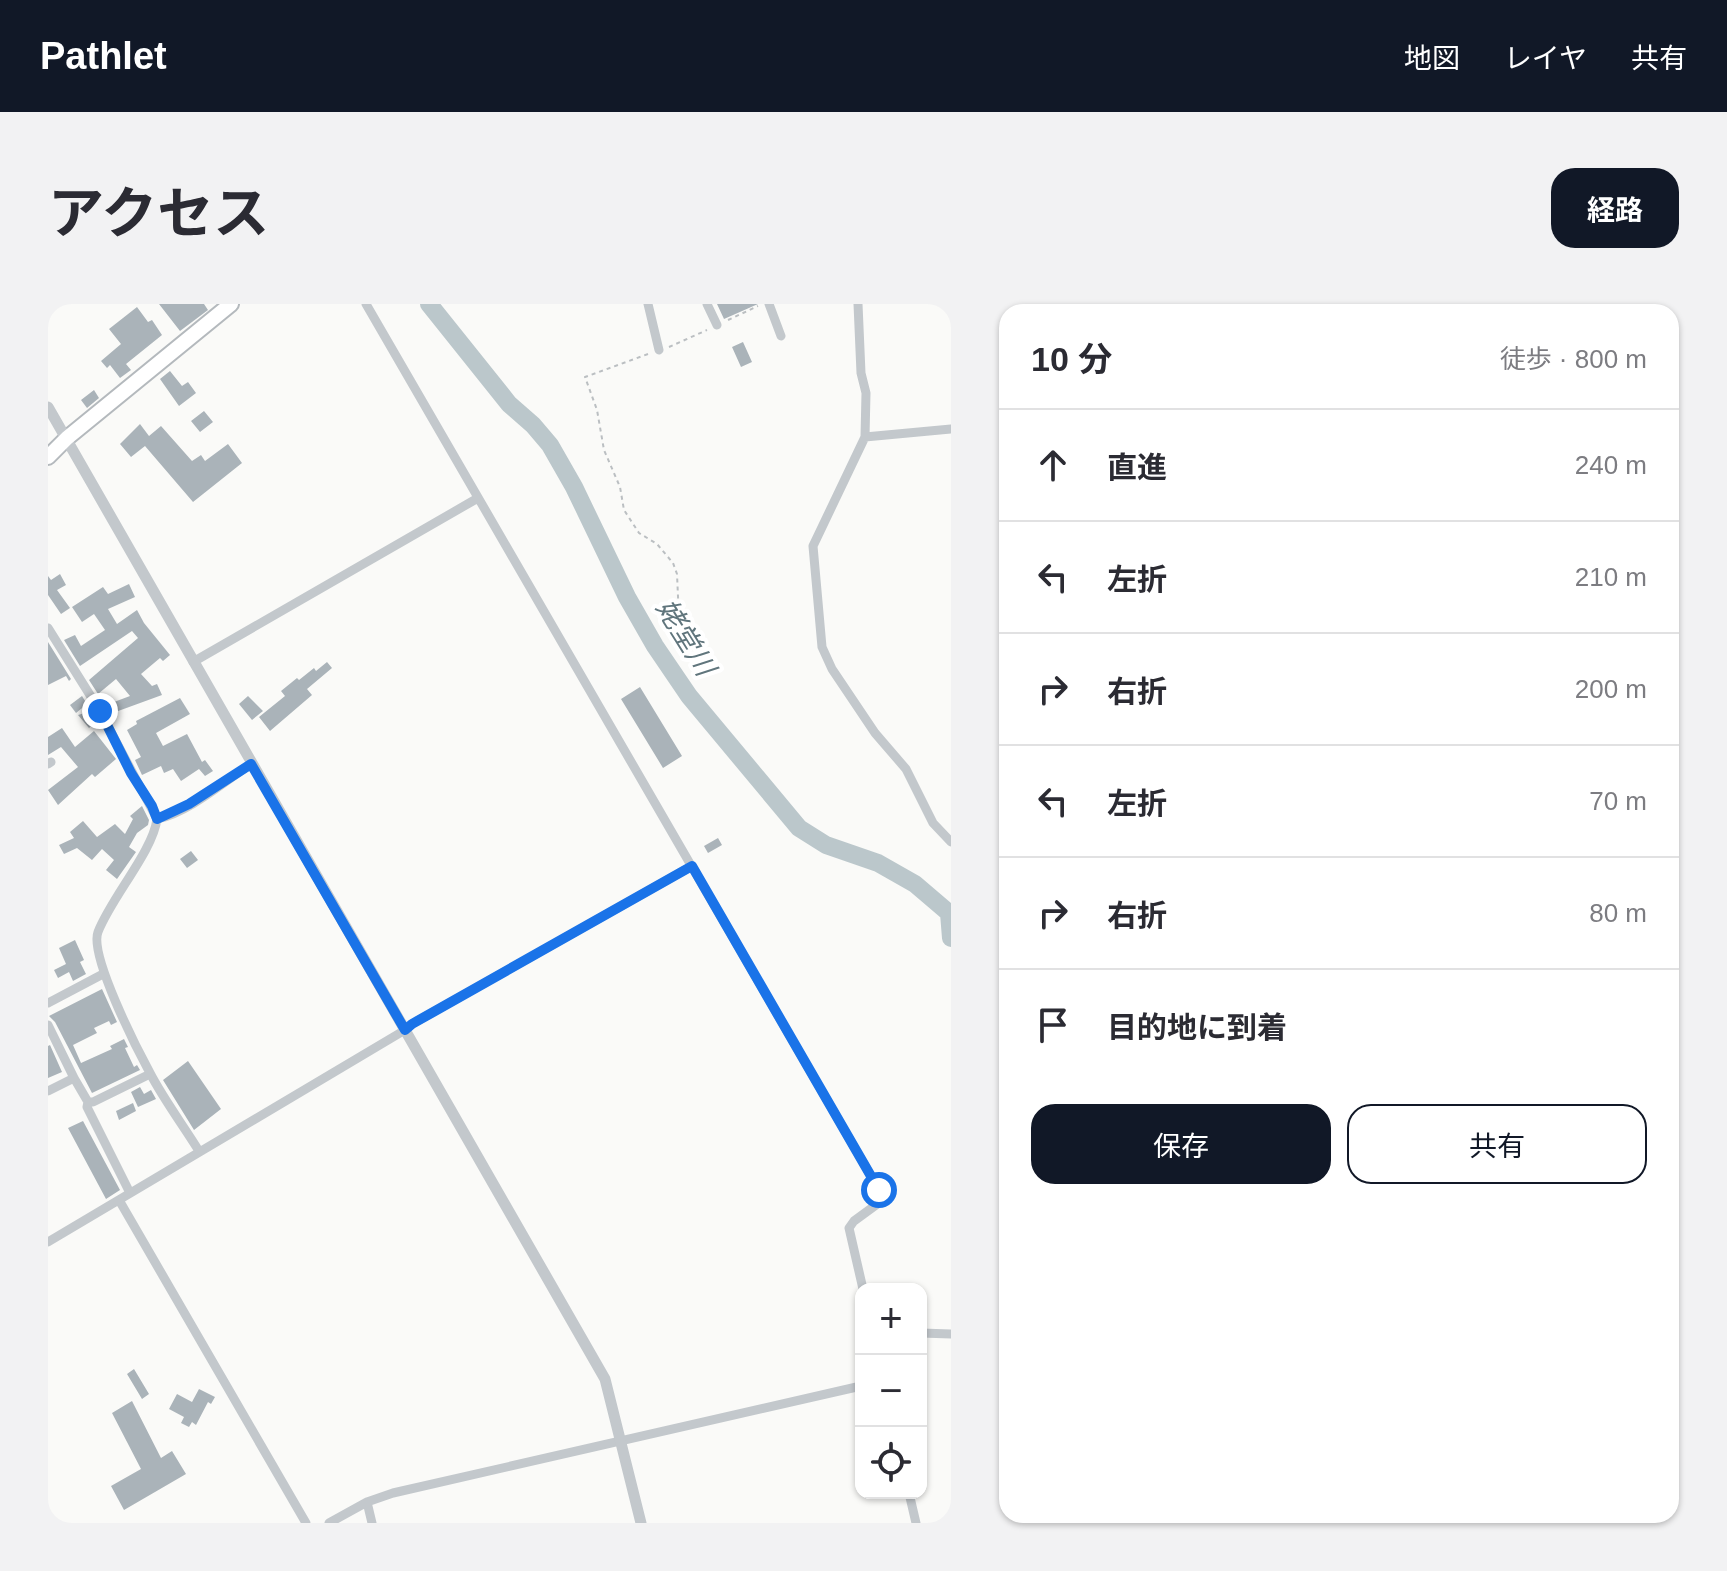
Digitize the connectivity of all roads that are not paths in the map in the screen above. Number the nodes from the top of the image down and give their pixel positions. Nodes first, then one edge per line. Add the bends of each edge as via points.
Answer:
1 (231, 304) edge
2 (366, 304) edge
3 (648, 304) edge
4 (707, 304) edge
5 (766, 304) edge
6 (858, 304) edge
7 (717, 325) road end
8 (781, 336) dead end
9 (659, 350) road end
10 (48, 407) edge
11 (951, 429) edge
12 (865, 437) junction
13 (67, 438) junction
14 (48, 457) edge
15 (478, 498) junction
16 (48, 628) edge
17 (193, 662) junction
18 (251, 764) junction
19 (157, 819) junction
20 (951, 842) edge
21 (692, 866) junction
22 (103, 974) junction
23 (48, 1003) edge
24 (49, 1030) edge
25 (405, 1030) junction
26 (150, 1074) junction
27 (74, 1078) junction
28 (48, 1091) edge
29 (88, 1102) junction
30 (199, 1151) junction
31 (130, 1193) junction
32 (119, 1200) junction
33 (48, 1242) edge
34 (862, 1283) edge
35 (927, 1333) edge
36 (951, 1334) edge
37 (855, 1387) edge
38 (622, 1441) junction
39 (910, 1499) edge
40 (367, 1502) junction
41 (306, 1523) edge
42 (329, 1523) edge
43 (372, 1523) edge
44 (641, 1523) edge
45 (916, 1523) edge

1 - 13 highway
2 - 15 street
3 - 9 street
4 - 7 street
5 - 8 street
6 - 12 street
10 - 13 street
11 - 12 street
12 - 20 street via 813,546 822,647 875,733 906,769 933,823
13 - 14 highway
13 - 17 street
15 - 17 street
15 - 21 street
16 - 19 street via 100,711
17 - 18 street
18 - 19 street
18 - 25 street
19 - 22 street via 96,936
21 - 25 street
21 - 34 street via 879,1190 880,1202 849,1228
22 - 23 street
22 - 26 street
24 - 27 street
25 - 30 street
25 - 38 street via 605,1379
26 - 29 street
26 - 30 street
27 - 28 street
27 - 29 street
29 - 31 street
30 - 31 street
31 - 32 street
32 - 33 street
32 - 41 street
35 - 36 street
37 - 38 street
38 - 40 street
38 - 44 street
39 - 45 street
40 - 42 street
40 - 43 street

